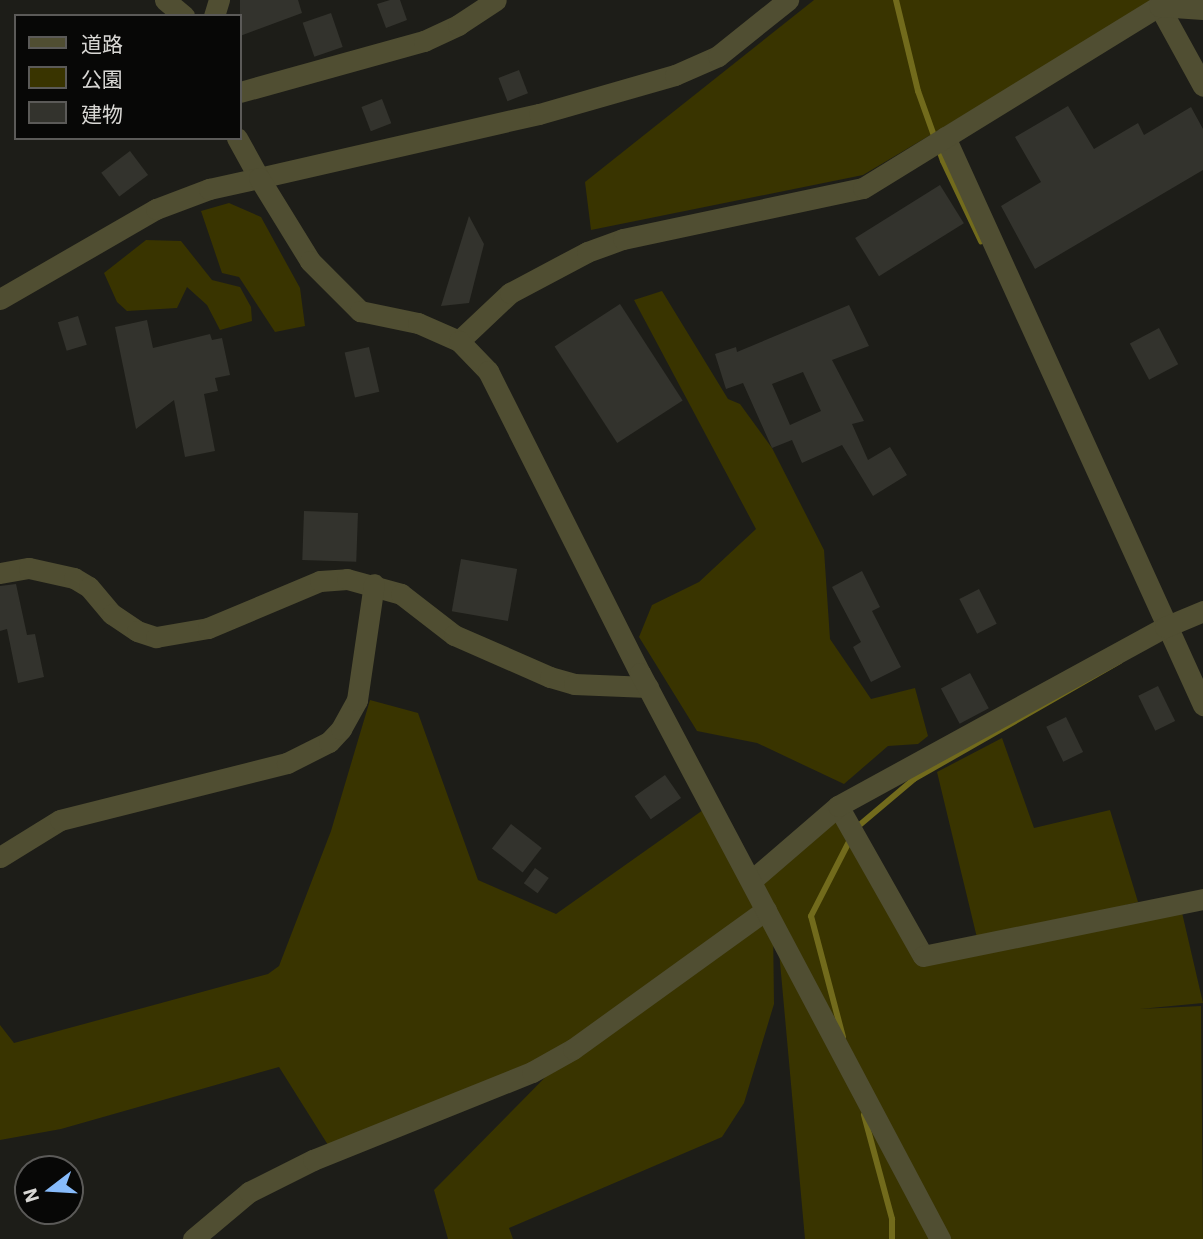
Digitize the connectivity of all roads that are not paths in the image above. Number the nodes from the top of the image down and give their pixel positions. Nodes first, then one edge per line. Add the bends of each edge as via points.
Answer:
1 (165, 0) edge
2 (496, 0) edge
3 (788, 0) edge
4 (1159, 6) junction
5 (1203, 9) edge
6 (182, 14) edge
7 (1203, 86) edge
8 (242, 91) edge
9 (945, 137) junction
10 (238, 140) edge
11 (259, 178) junction
12 (0, 299) edge
13 (459, 341) junction
14 (0, 573) edge
15 (374, 584) junction
16 (1203, 611) edge
17 (1166, 627) junction
18 (648, 687) junction
19 (1203, 705) edge
20 (838, 806) junction
21 (0, 857) edge
22 (752, 880) junction
23 (1203, 899) edge
24 (766, 910) junction
25 (193, 1239) edge
26 (940, 1239) edge

1 - 6 street
2 - 8 street via 424,41
3 - 11 street via 718,56 675,75 539,114
4 - 5 street
4 - 7 street
4 - 9 street
9 - 13 street via 863,188 623,239 587,252 510,293
9 - 17 street
10 - 11 street
11 - 12 street via 209,189 156,209
11 - 13 street via 310,261 360,311 418,323
13 - 18 street via 488,371
14 - 15 street via 29,568 74,578 89,587 112,614 156,637 208,628 320,581
15 - 18 street via 401,594 454,635 550,677 574,684
15 - 21 street via 357,700 329,742 287,763 60,820
16 - 17 street
17 - 19 street
17 - 20 street
18 - 22 street
20 - 22 street
20 - 23 street via 923,956
22 - 24 street
24 - 25 street via 573,1049 532,1072 291,1171 249,1192
24 - 26 street

